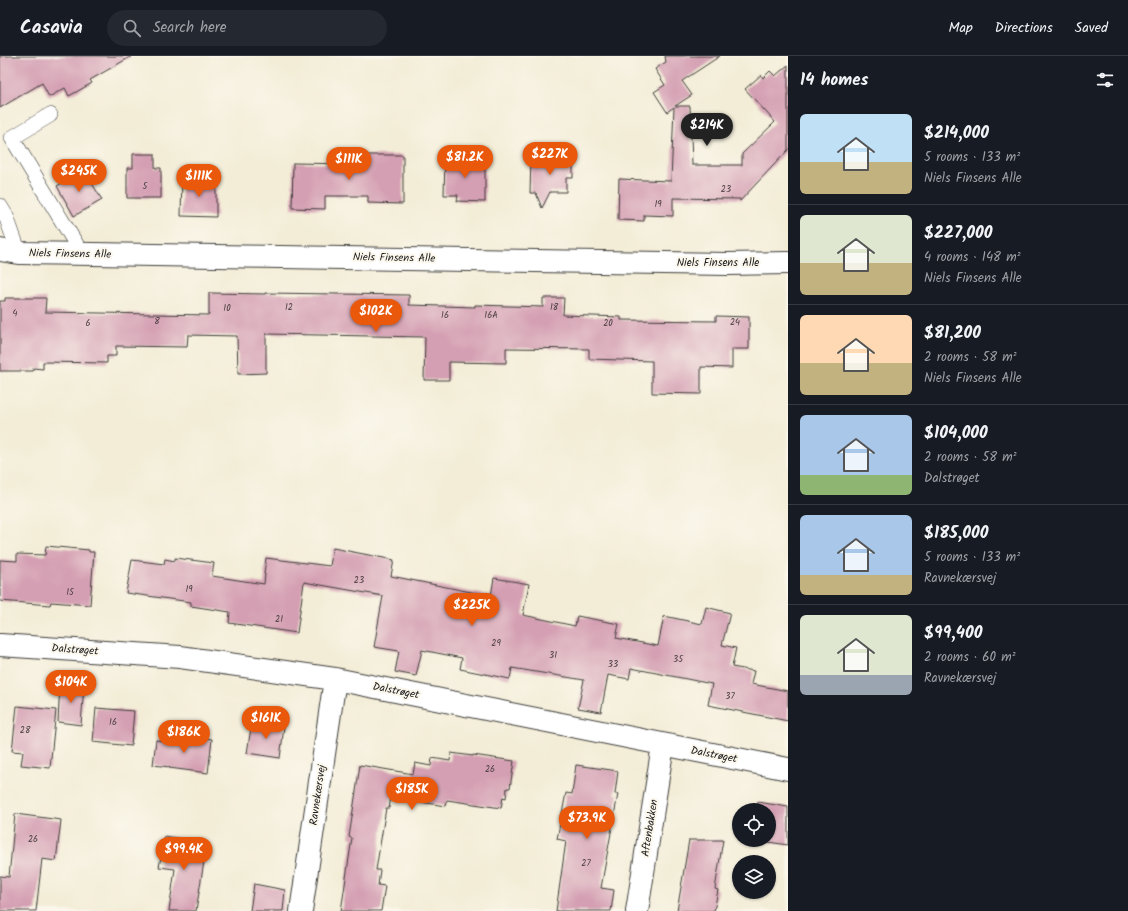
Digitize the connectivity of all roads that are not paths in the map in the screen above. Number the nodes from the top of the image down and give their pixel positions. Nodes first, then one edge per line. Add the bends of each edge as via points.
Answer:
1 (50, 115) dead end
2 (0, 206) edge
3 (9, 252) edge
4 (82, 254) junction
5 (788, 263) edge
6 (0, 645) edge
7 (335, 679) junction
8 (662, 745) junction
9 (788, 769) edge
10 (301, 911) edge
11 (637, 911) edge

1 - 4 lane via 12,138
2 - 3 lane via 6,216
3 - 4 street, Niels Finsens Alle
4 - 5 street, Niels Finsens Alle
6 - 7 street, Dalstrøget via 180,657
7 - 8 street, Dalstrøget
7 - 10 street, Ravnekærsvej
8 - 9 street, Dalstrøget
8 - 11 street, Aftenbakken

